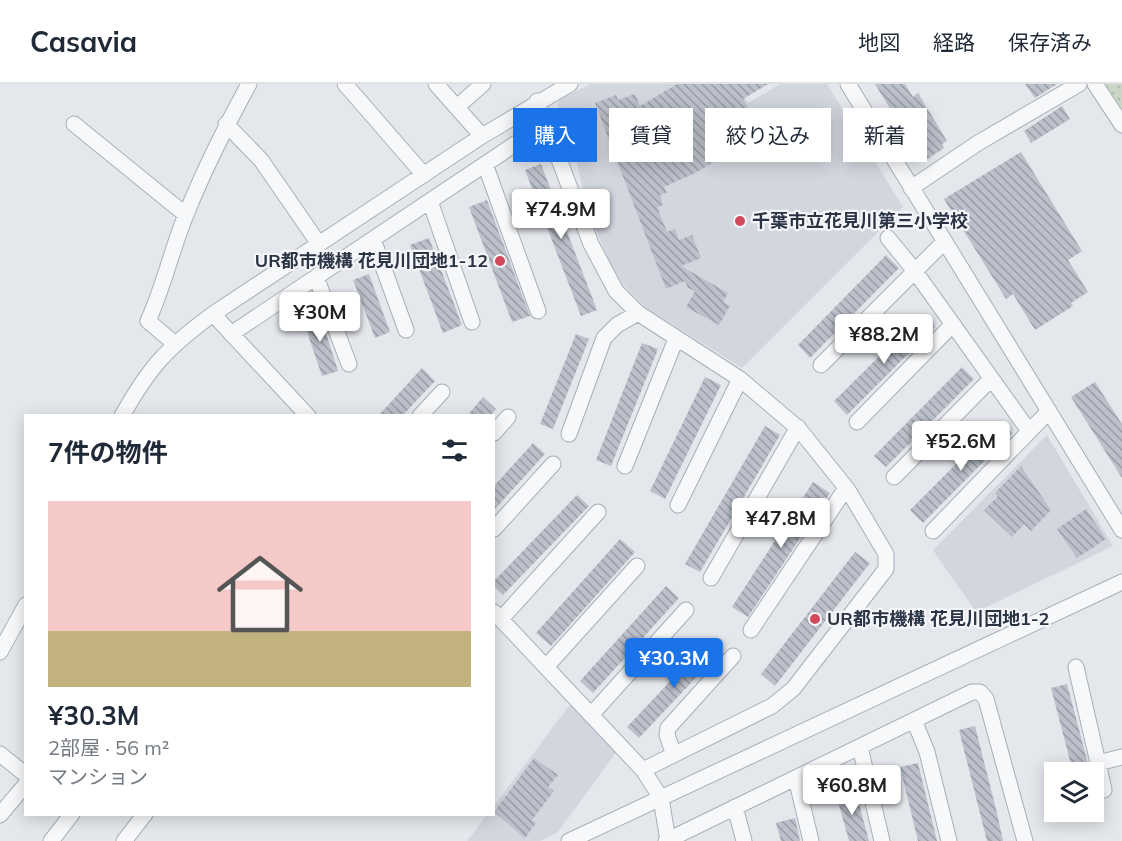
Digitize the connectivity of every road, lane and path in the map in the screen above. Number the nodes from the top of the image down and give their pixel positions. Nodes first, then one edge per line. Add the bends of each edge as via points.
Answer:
1 (249, 84) edge
2 (345, 84) edge
3 (436, 84) edge
4 (483, 84) edge
5 (570, 84) edge
6 (848, 84) edge
7 (1079, 84) edge
8 (1095, 84) edge
9 (537, 101) junction
10 (457, 107) junction
11 (539, 108) edge
12 (74, 124) dead end
13 (226, 124) junction
14 (1122, 125) edge
15 (482, 136) junction
16 (513, 145) edge
17 (560, 162) edge
18 (485, 164) junction
19 (424, 175) junction
20 (911, 188) junction
21 (430, 201) junction
22 (186, 215) junction
23 (888, 238) dead end
24 (373, 239) junction
25 (944, 242) junction
26 (319, 244) junction
27 (915, 271) junction
28 (316, 277) junction
29 (538, 310) dead end
30 (638, 313) junction
31 (213, 314) junction
32 (472, 322) dead end
33 (953, 324) junction
34 (406, 330) dead end
35 (231, 334) junction
36 (676, 339) junction
37 (174, 343) junction
38 (349, 364) dead end
39 (821, 365) dead end
40 (740, 379) junction
41 (991, 379) junction
42 (442, 392) dead end
43 (1049, 411) junction
44 (123, 414) edge
45 (306, 414) edge
46 (422, 414) edge
47 (508, 417) dead end
48 (857, 422) dead end
49 (798, 427) junction
50 (1029, 431) junction
51 (495, 432) edge
52 (569, 434) dead end
53 (553, 464) dead end
54 (625, 466) dead end
55 (894, 477) dead end
56 (846, 488) junction
57 (678, 505) dead end
58 (598, 512) dead end
59 (495, 529) edge
60 (1122, 530) edge
61 (933, 531) dead end
62 (637, 566) dead end
63 (711, 578) dead end
64 (1122, 582) edge
65 (686, 610) dead end
66 (497, 615) edge
67 (21, 626) edge
68 (751, 630) dead end
69 (0, 652) edge
70 (733, 656) dead end
71 (1076, 666) dead end
72 (546, 667) junction
73 (591, 715) junction
74 (914, 720) junction
75 (860, 747) junction
76 (0, 754) edge
77 (674, 755) junction
78 (1122, 757) edge
79 (1098, 762) edge
80 (1102, 762) edge
81 (643, 770) junction
82 (24, 773) edge
83 (796, 778) junction
84 (24, 786) edge
85 (661, 798) junction
86 (735, 807) junction
87 (0, 815) edge
88 (70, 816) edge
89 (143, 816) edge
90 (51, 841) edge
91 (124, 841) edge
92 (569, 841) edge
93 (667, 841) edge
94 (744, 841) edge
95 (811, 841) edge
96 (882, 841) edge
97 (949, 841) edge
98 (1025, 841) edge

1 - 13 street
2 - 19 street
3 - 10 street
4 - 10 street
5 - 9 street
6 - 20 street
7 - 20 street
8 - 14 street
9 - 11 street
9 - 15 street
10 - 15 street
12 - 22 street
13 - 22 street
13 - 26 street via 261,160
15 - 19 street
16 - 18 street
17 - 30 street via 591,244 616,291
18 - 21 street
18 - 29 street
19 - 26 street
20 - 25 street
21 - 24 street
21 - 32 street
22 - 37 street via 148,321
23 - 27 street
24 - 28 street
24 - 34 street
25 - 27 street
25 - 43 street
26 - 31 street
27 - 33 street
27 - 39 street
28 - 35 street
28 - 38 street
30 - 36 street
30 - 52 street via 604,338
31 - 35 street
31 - 37 street
33 - 41 street
33 - 48 street
35 - 45 street
36 - 40 street
36 - 54 street
37 - 44 street via 154,363
40 - 49 street
40 - 57 street
41 - 50 street
41 - 55 street
42 - 46 street
43 - 50 street
43 - 60 street
47 - 51 street
49 - 56 street
49 - 63 street
50 - 61 street
53 - 59 street
56 - 68 street
56 - 77 street via 886,554 886,569 793,689 771,706
58 - 66 street
62 - 72 street
64 - 85 street
65 - 73 street
66 - 72 street
67 - 69 street
70 - 77 street via 668,728
71 - 79 street
72 - 73 street
73 - 81 street
74 - 75 street
74 - 97 street via 927,752
74 - 98 street via 972,692 980,692 986,699
75 - 83 street
75 - 96 street
76 - 82 street
77 - 81 street
78 - 80 street
81 - 85 street
83 - 86 street
83 - 95 street
84 - 87 street
85 - 92 street
85 - 93 street
86 - 93 street
86 - 94 street
88 - 90 street
89 - 91 street

